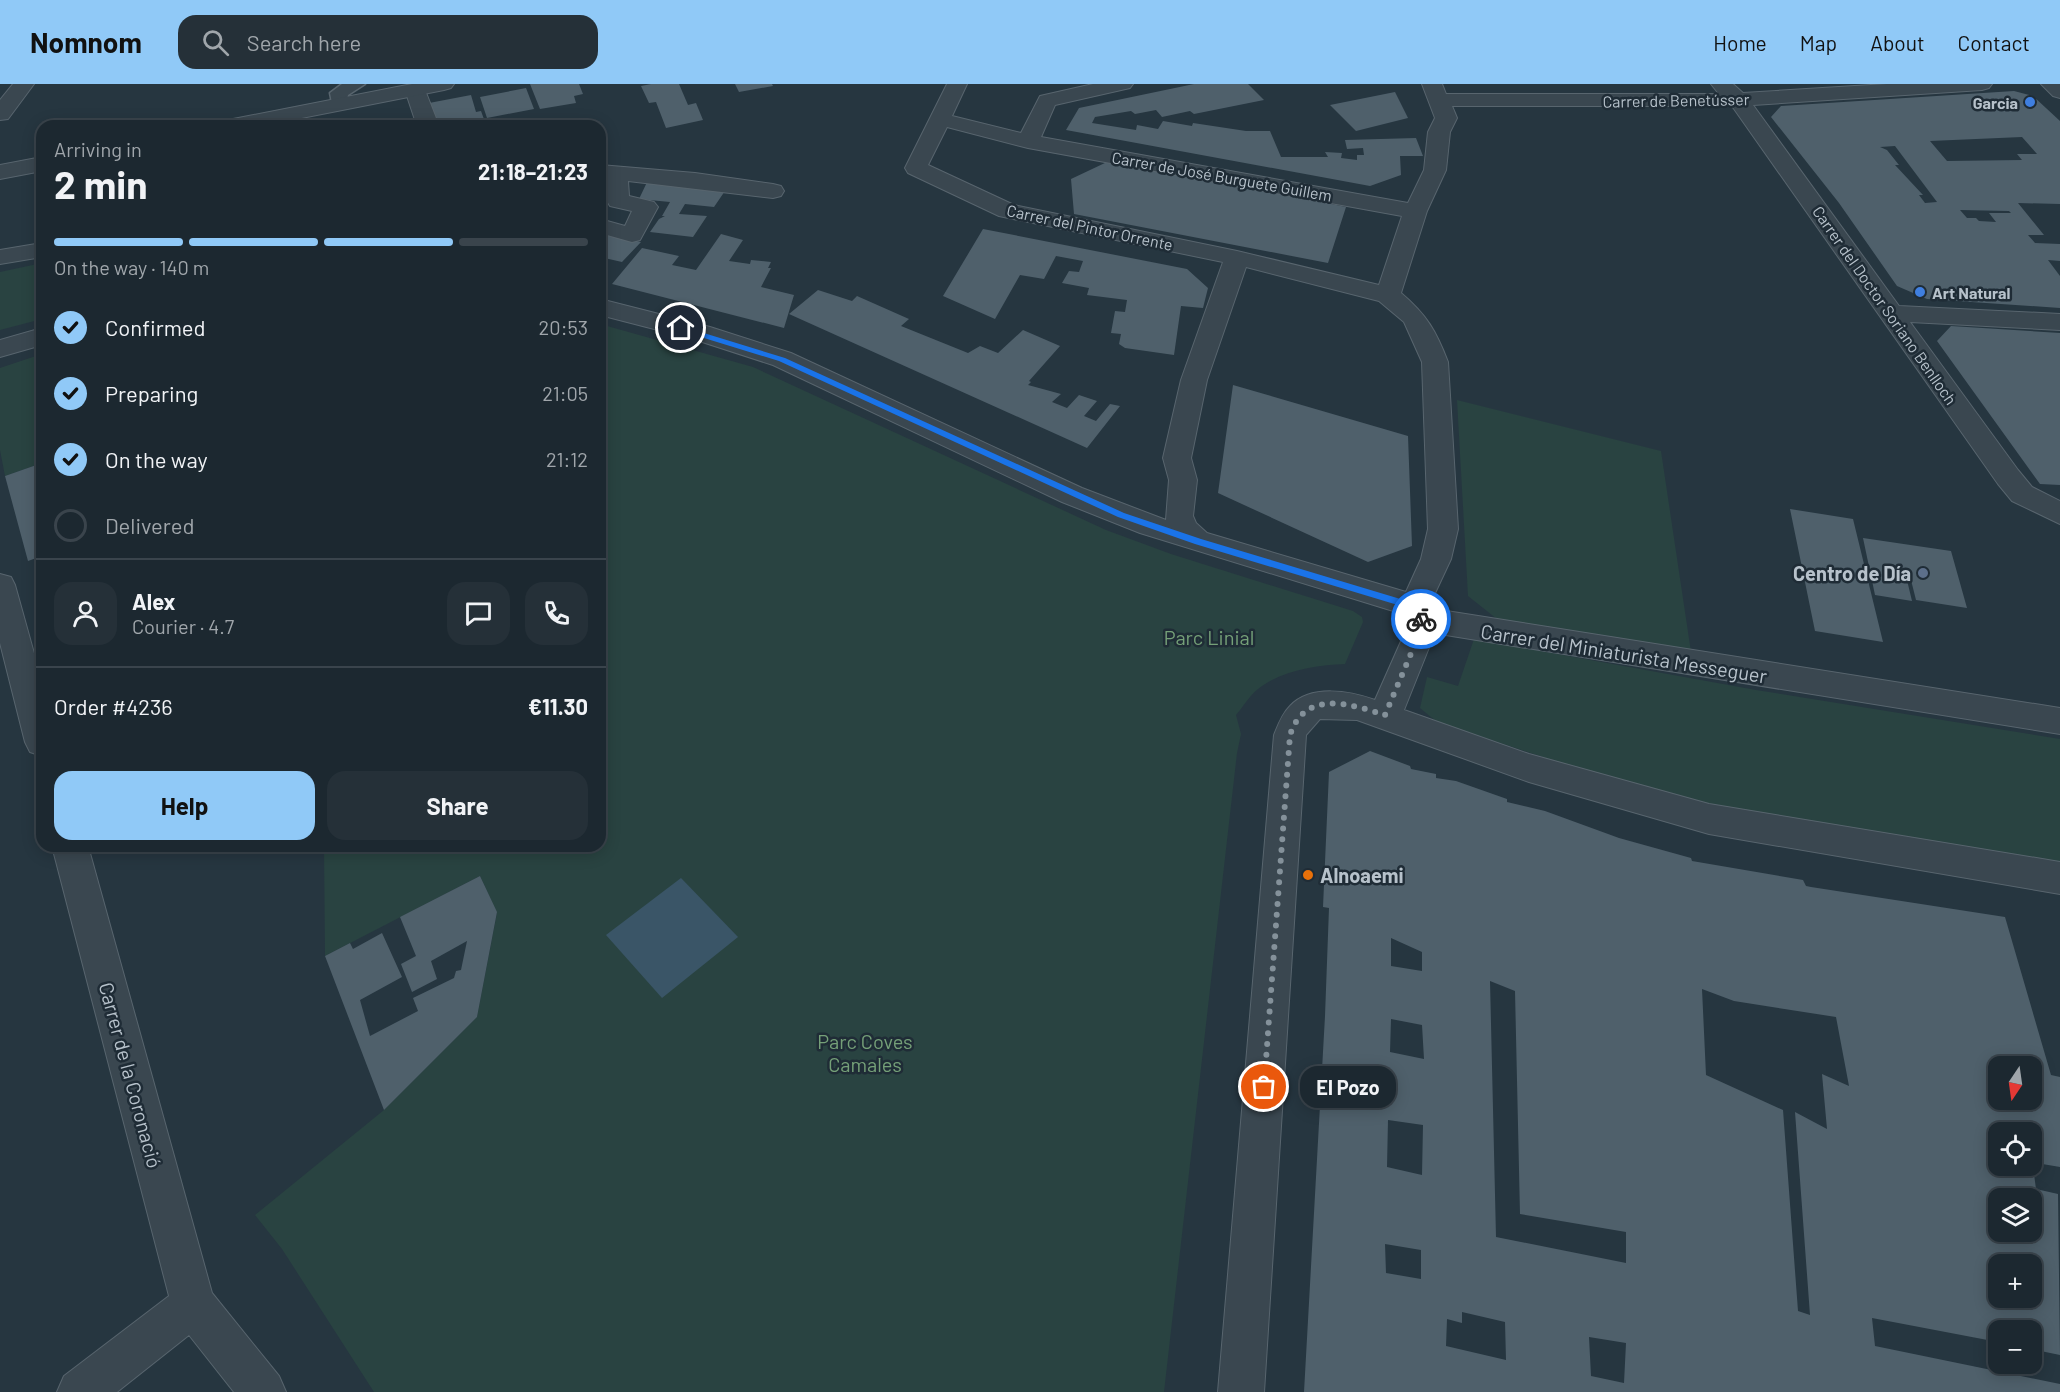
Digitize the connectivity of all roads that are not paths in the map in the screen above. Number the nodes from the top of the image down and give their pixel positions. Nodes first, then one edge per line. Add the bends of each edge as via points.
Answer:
1 (24, 84) edge
2 (356, 84) edge
3 (444, 84) edge
4 (957, 84) edge
5 (1123, 84) edge
6 (1982, 84) edge
7 (2051, 84) edge
8 (415, 90) junction
9 (1436, 92) edge
10 (1730, 92) edge
11 (2060, 92) edge
12 (339, 104) junction
13 (0, 114) edge
14 (940, 119) junction
15 (258, 120) edge
16 (426, 120) edge
17 (1028, 141) junction
18 (36, 165) edge
19 (0, 172) edge
20 (608, 173) edge
21 (773, 191) dead end
22 (606, 208) edge
23 (1415, 211) junction
24 (606, 219) edge
25 (606, 228) edge
26 (36, 250) edge
27 (0, 257) edge
28 (1237, 258) junction
29 (1388, 295) junction
30 (606, 309) edge
31 (1892, 314) junction
32 (2060, 322) edge
33 (36, 338) edge
34 (0, 349) edge
35 (2060, 515) edge
36 (1198, 542) junction
37 (0, 585) edge
38 (1418, 613) junction
39 (1385, 715) junction
40 (36, 720) edge
41 (2060, 721) edge
42 (72, 852) edge
43 (2060, 878) edge
44 (193, 1305) junction
45 (80, 1392) edge
46 (263, 1392) edge
47 (1241, 1392) edge

1 - 13 street
2 - 12 lane via 339,93
3 - 8 street
4 - 14 street
5 - 17 street via 1047,100
6 - 10 street, Carrer de Benetússer
7 - 11 street
8 - 12 street
8 - 16 street
9 - 10 street, Carrer de Benetússer
9 - 23 street via 1446,118 1439,132 1435,170
10 - 31 street, Carrer del Doctor Soriano Benlloch
12 - 15 street
14 - 17 street, Carrer de José Burguete Guillem
14 - 28 street, Carrer del Pintor Orrente via 916,168 1007,211
17 - 23 street, Carrer de José Burguete Guillem
18 - 19 street
20 - 21 street
20 - 25 street via 618,201 646,207 632,235
22 - 24 street via 613,211
23 - 29 street
26 - 27 street
28 - 29 street, Carrer del Pintor Orrente
28 - 36 street via 1194,380 1177,458 1183,480 1179,516 1184,529
29 - 38 street via 1414,317 1435,362 1443,528 1441,550
30 - 36 street, Carrer del Miniaturista Messeguer via 782,359 1072,495
31 - 32 street
31 - 35 street, Carrer del Doctor Soriano Benlloch via 2022,494
33 - 34 street
36 - 38 street, Carrer del Miniaturista Messeguer
37 - 40 street
38 - 39 street via 1418,638
38 - 41 street, Carrer del Miniaturista Messeguer
39 - 43 street via 1529,768 1709,819
39 - 47 street via 1338,704 1312,707 1294,723 1290,735
42 - 44 street, Carrer de la Coronació
44 - 45 street
44 - 46 street

